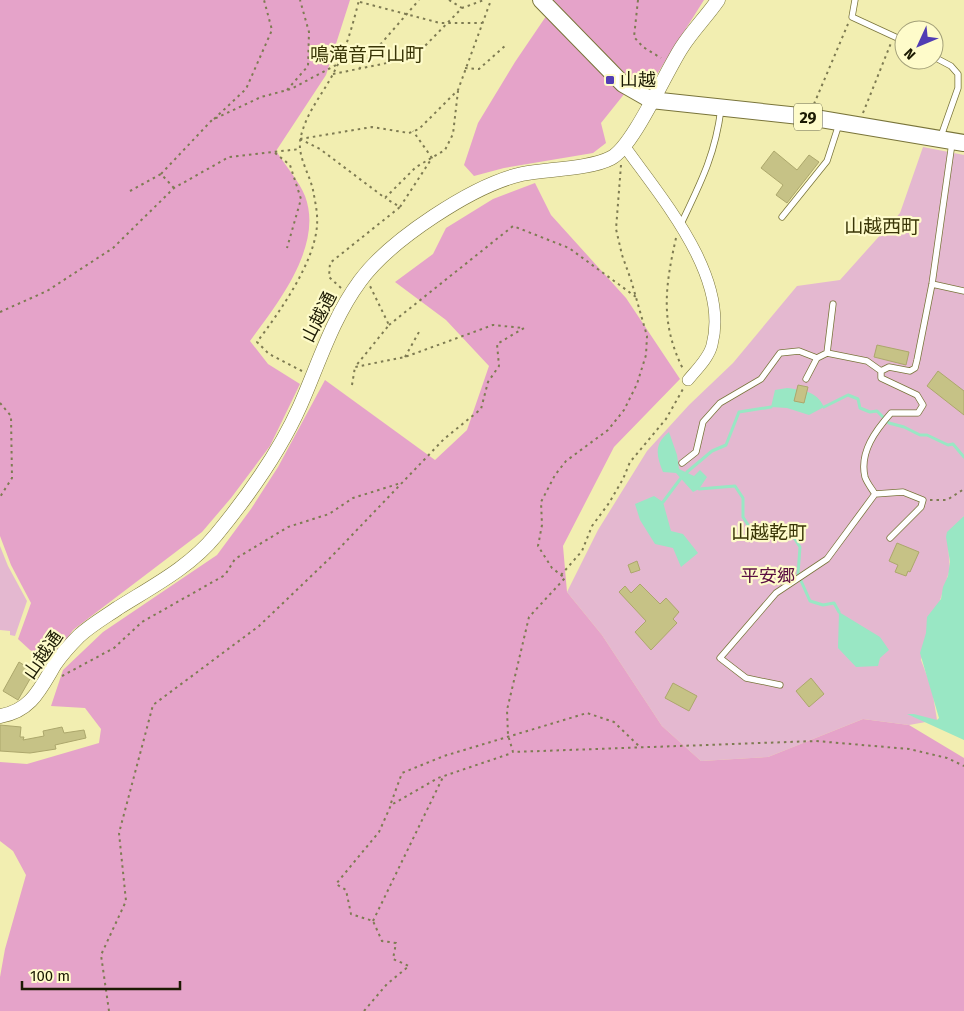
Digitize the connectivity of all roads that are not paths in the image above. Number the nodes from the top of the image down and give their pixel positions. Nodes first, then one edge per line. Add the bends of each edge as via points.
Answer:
1 (540, 0) edge
2 (718, 0) edge
3 (855, 0) edge
4 (894, 36) edge
5 (944, 62) edge
6 (651, 100) junction
7 (721, 108) junction
8 (840, 122) junction
9 (952, 141) edge
10 (622, 150) junction
11 (782, 217) dead end
12 (680, 226) junction
13 (932, 284) junction
14 (964, 291) edge
15 (833, 304) dead end
16 (827, 353) junction
17 (817, 358) junction
18 (881, 371) junction
19 (806, 379) dead end
20 (688, 380) road end
21 (682, 463) dead end
22 (875, 494) junction
23 (890, 538) dead end
24 (780, 685) dead end
25 (0, 716) edge

1 - 6 main road, 29 via 623,84
2 - 6 street via 671,64
3 - 4 lane via 852,17
5 - 9 lane via 958,74
6 - 7 main road, 29
6 - 10 street
7 - 8 main road, 29
7 - 12 lane via 717,140 706,173
8 - 9 main road, 29
8 - 11 lane via 827,161
9 - 13 lane
10 - 12 street
10 - 25 street, 山越通 via 601,162 504,178 480,188 398,242 365,275 350,296 332,328 294,418 266,470 216,535 179,570 81,634 56,662 41,689 22,709
12 - 20 street via 712,292 715,323 712,347
13 - 14 lane
13 - 18 lane via 914,368 910,371 889,367
15 - 16 lane
16 - 17 lane
16 - 18 lane via 867,361
17 - 19 lane
17 - 21 lane via 798,351 780,353 761,379 720,403 703,422 696,452
18 - 22 lane via 881,378 917,395 923,405 918,413 891,413 871,438 864,462 866,477
22 - 23 lane via 903,492 923,500 921,507
22 - 24 lane via 827,559 776,593 720,658 746,678

